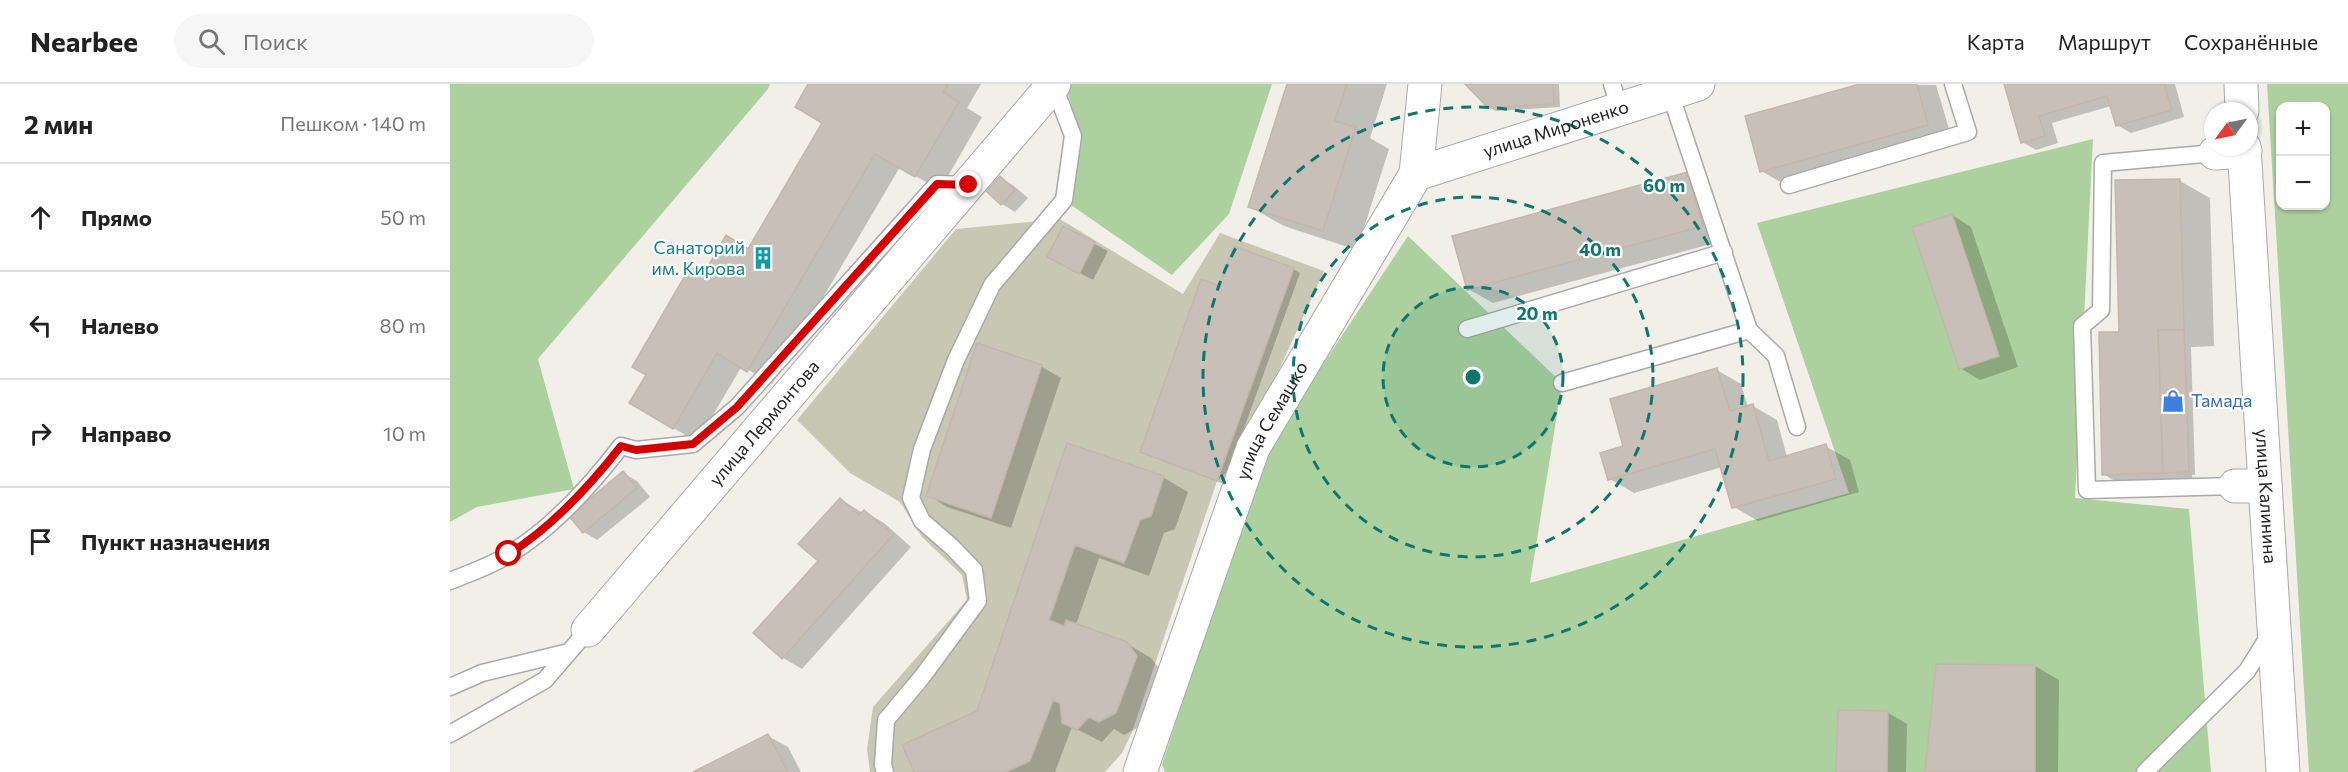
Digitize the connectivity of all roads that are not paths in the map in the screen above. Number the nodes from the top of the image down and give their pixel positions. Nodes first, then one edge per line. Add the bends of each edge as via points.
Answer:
1 (1425, 84) edge
2 (1953, 84) edge
3 (2241, 84) edge
4 (1054, 85) edge
5 (1684, 88) edge
6 (1616, 96) edge
7 (2242, 102) edge
8 (2204, 153) edge
9 (2235, 156) edge
10 (1416, 174) junction
11 (969, 185) junction
12 (1789, 185) dead end
13 (1724, 252) junction
14 (1467, 329) dead end
15 (1749, 330) junction
16 (1562, 383) dead end
17 (1797, 427) dead end
18 (2250, 486) junction
19 (450, 580) edge
20 (2274, 628) junction
21 (578, 641) junction
22 (450, 687) edge
23 (450, 734) edge
24 (885, 772) edge
25 (1140, 772) edge
26 (2145, 772) edge
27 (2283, 772) edge

1 - 10 street, улица Семашко
2 - 12 lane via 1968,132
3 - 7 street
4 - 11 street, улица Лермонтова
4 - 24 lane via 1073,136 1064,200 992,285 930,427 911,498 922,521 974,570 978,601 886,720
5 - 6 street, улица Мироненко
5 - 13 lane
6 - 10 street, улица Мироненко
8 - 18 lane via 2103,163 2101,310 2082,326 2087,490
9 - 18 street, улица Калинина
10 - 25 street, улица Семашко via 1253,448
11 - 19 lane via 937,184 737,407 693,444 636,450 621,446 594,481 530,541 499,560
11 - 21 street, улица Лермонтова
13 - 14 lane
13 - 15 lane
15 - 16 lane
15 - 17 lane via 1776,356
18 - 20 street, улица Калинина
20 - 26 lane via 2247,671
20 - 27 street, улица Калинина
21 - 22 lane
21 - 23 lane, улица Лермонтова via 545,680

